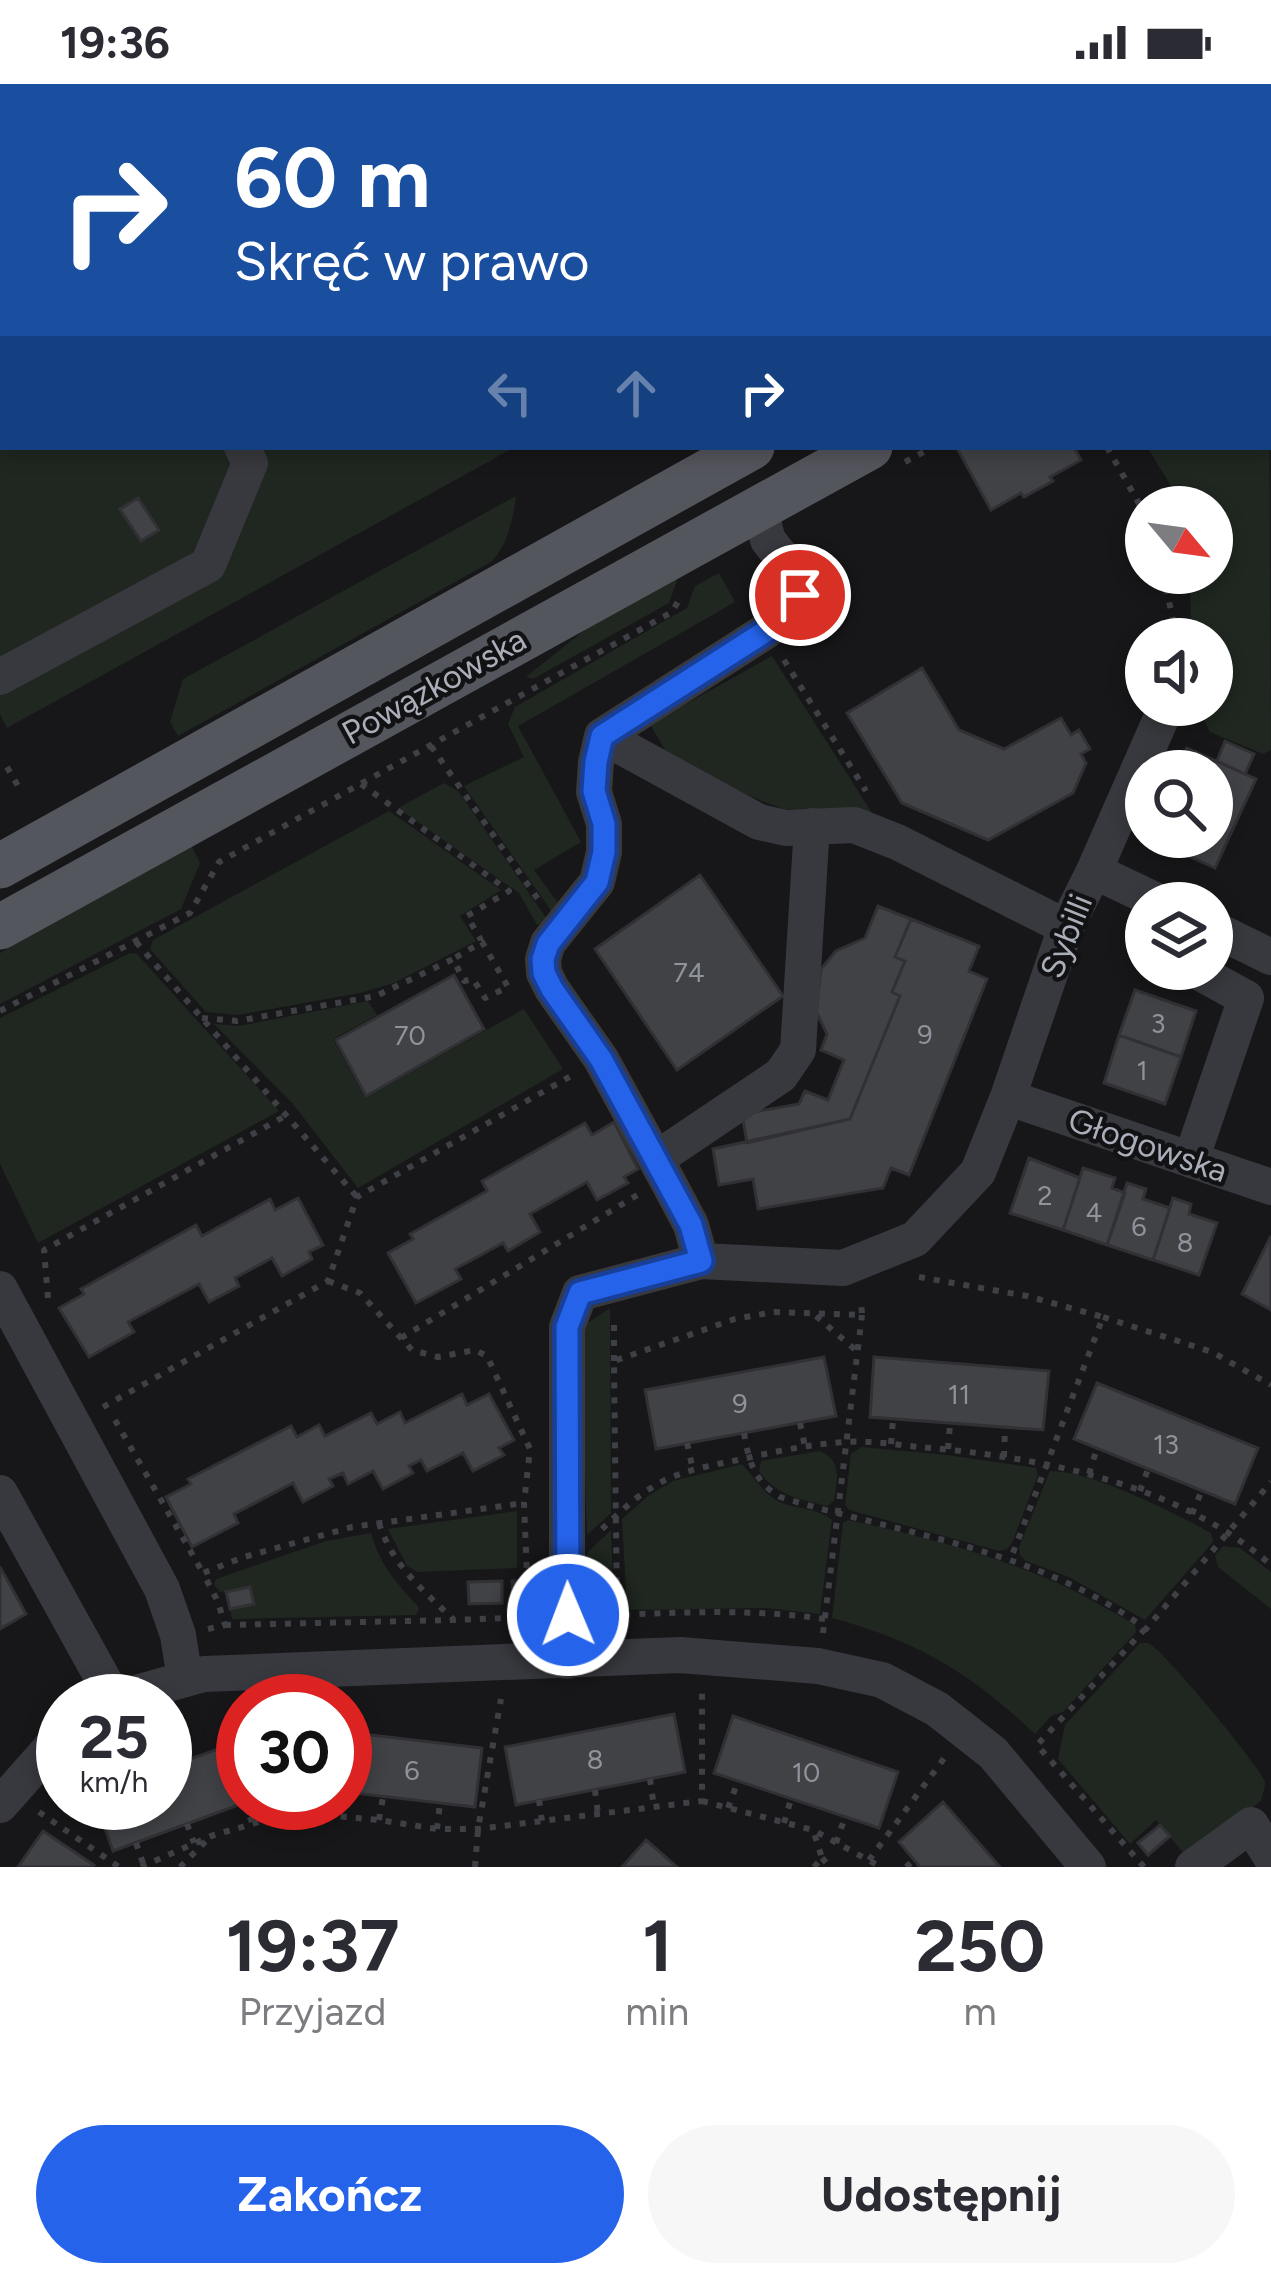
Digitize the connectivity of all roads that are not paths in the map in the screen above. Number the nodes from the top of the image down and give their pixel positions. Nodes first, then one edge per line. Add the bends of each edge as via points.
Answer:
1 (244, 450) edge
2 (747, 450) edge
3 (886, 455) edge
4 (759, 508) junction
5 (0, 677) edge
6 (1158, 726) edge
7 (602, 736) junction
8 (812, 826) junction
9 (0, 866) edge
10 (1094, 871) junction
11 (1125, 886) edge
12 (0, 926) edge
13 (1066, 927) junction
14 (1233, 939) edge
15 (1271, 958) edge
16 (1231, 990) edge
17 (1024, 1103) dead end
18 (1191, 1160) junction
19 (661, 1168) junction
20 (1271, 1187) edge
21 (701, 1261) junction
22 (0, 1289) edge
23 (0, 1493) edge
24 (567, 1660) junction
25 (97, 1674) edge
26 (184, 1674) edge
27 (192, 1676) edge
28 (36, 1774) edge
29 (15, 1806) edge
30 (1271, 1857) edge
31 (1088, 1867) edge
32 (1193, 1867) edge

1 - 5 street via 250,463 208,565
2 - 9 main road, Powązkowska
3 - 4 main road, Powązkowska
4 - 7 street via 768,540 797,577 800,595 790,613
4 - 12 main road, Powązkowska
6 - 10 street, Sybilli
7 - 8 street via 758,823
7 - 19 street via 594,791 604,824 597,882 548,944 544,973
8 - 13 street via 854,825 897,842
8 - 19 street via 798,1050 781,1075
10 - 11 street
10 - 13 street, Sybilli
13 - 21 street, Sybilli via 978,1172 915,1239 843,1268
14 - 15 street
16 - 18 street via 1246,998
17 - 18 street, Głogowska
18 - 20 street, Głogowska
19 - 21 street
21 - 24 street via 580,1293 567,1327
22 - 26 street via 162,1589
23 - 25 street
24 - 27 street
24 - 31 street via 680,1655 818,1666 882,1680 938,1709 993,1753
28 - 29 street
30 - 32 street via 1251,1825

